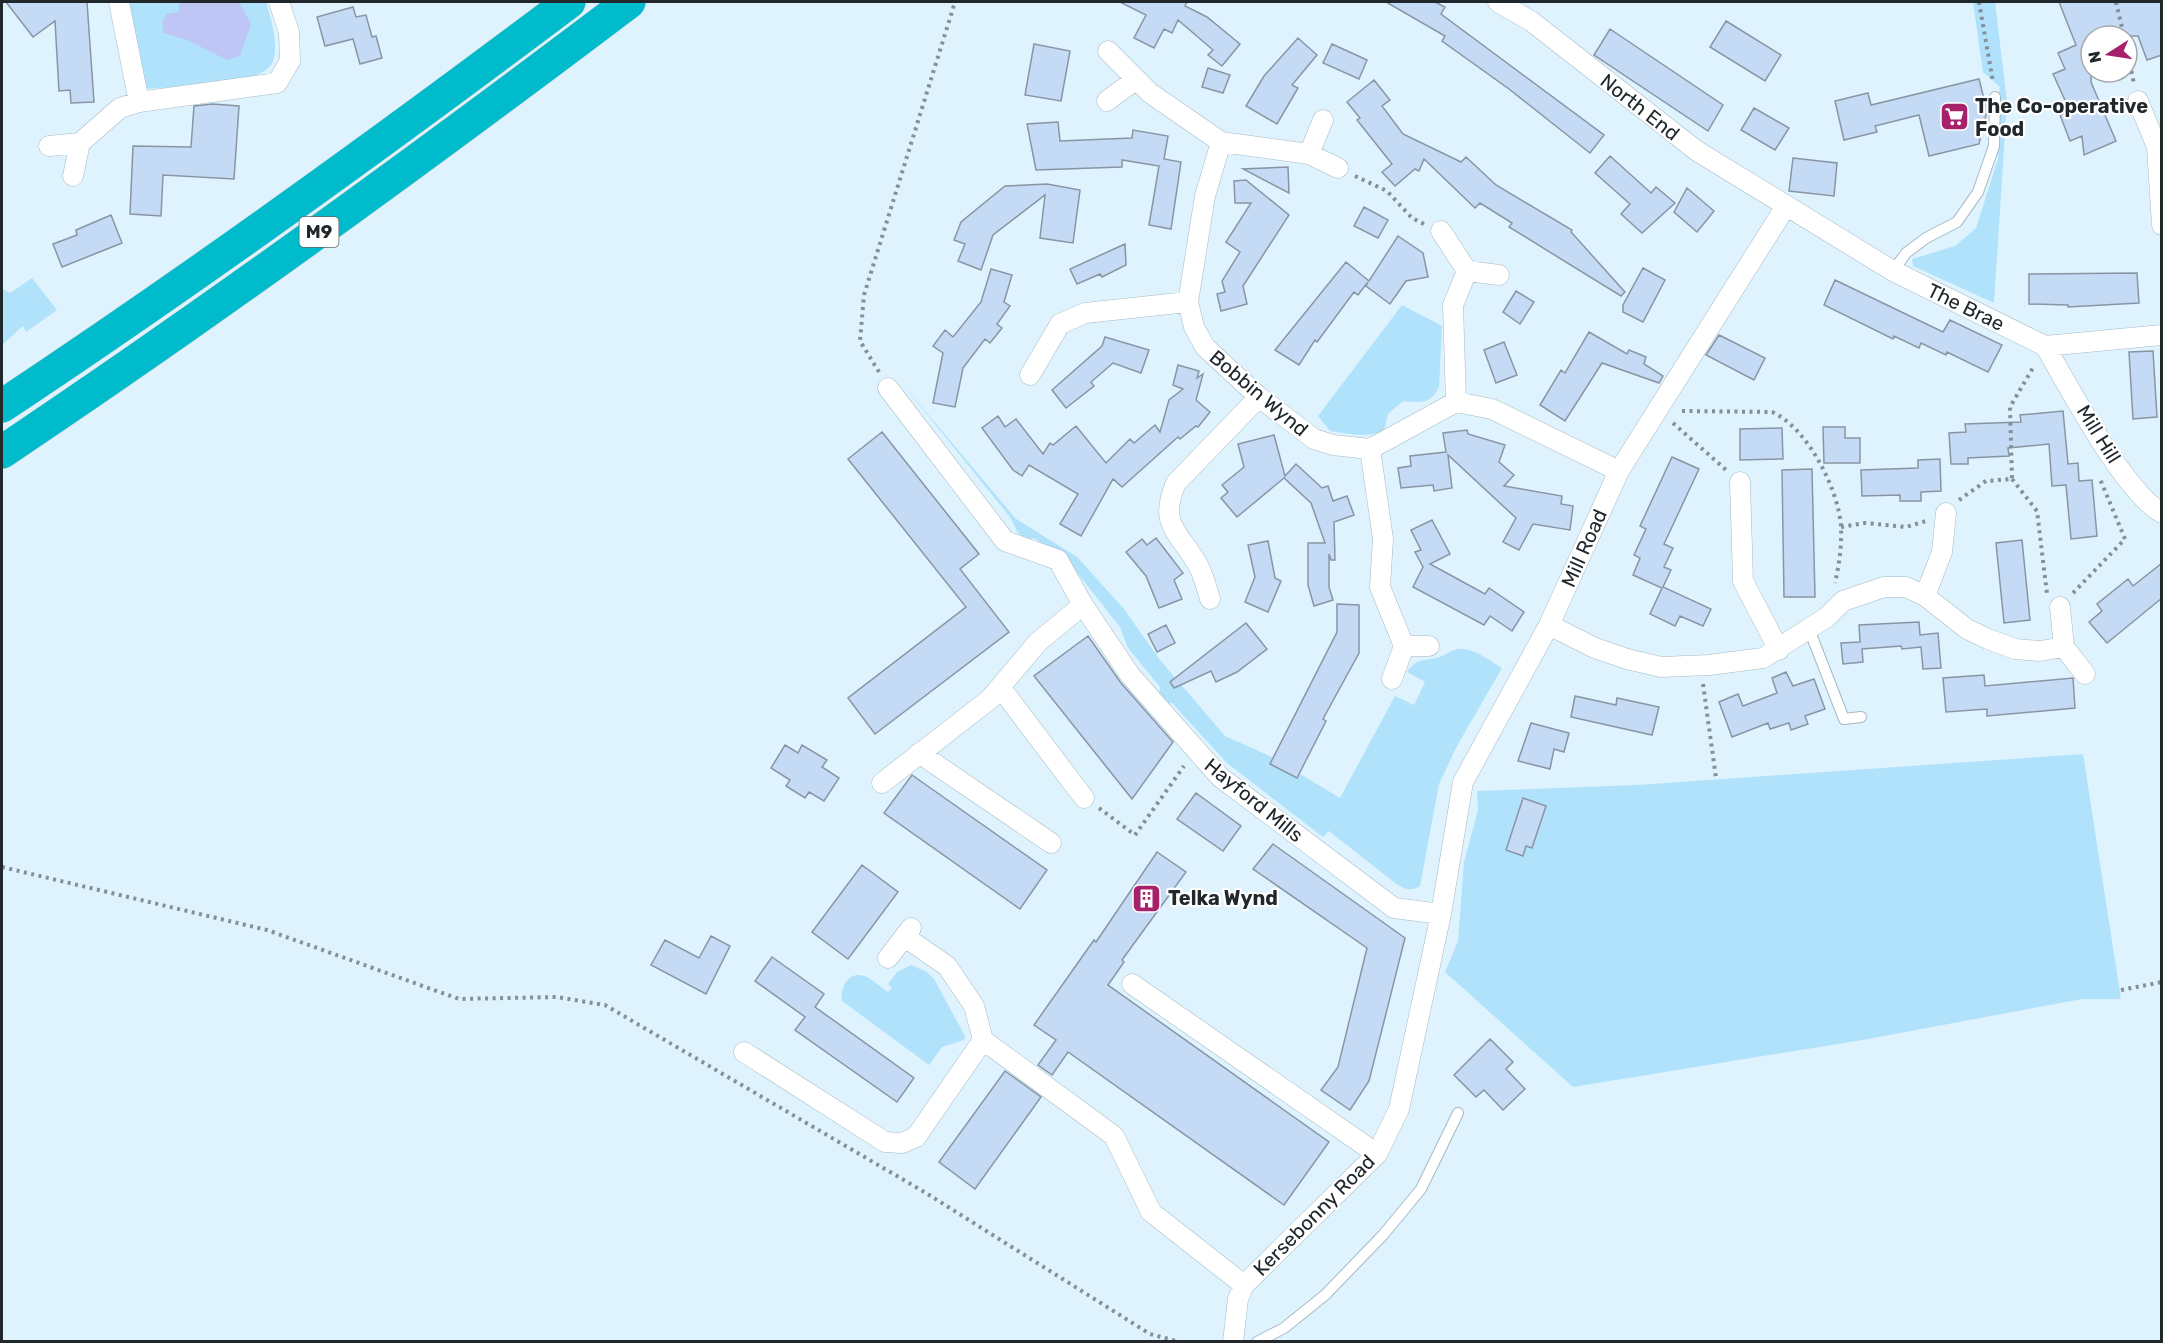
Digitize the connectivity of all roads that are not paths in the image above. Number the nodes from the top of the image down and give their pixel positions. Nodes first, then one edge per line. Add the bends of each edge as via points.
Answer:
1 (119, 2) edge
2 (279, 2) edge
3 (569, 2) edge
4 (629, 2) edge
5 (1498, 2) edge
6 (1107, 51) dead end
7 (1135, 80) junction
8 (1995, 97) road end
9 (1107, 101) dead end
10 (2138, 101) road end
11 (139, 102) junction
12 (1323, 120) dead end
13 (1221, 142) junction
14 (80, 143) junction
15 (49, 146) dead end
16 (1309, 154) junction
17 (1338, 168) road end
18 (73, 176) dead end
19 (1786, 206) junction
20 (2162, 225) edge
21 (1442, 231) road end
22 (1467, 271) junction
23 (1893, 271) junction
24 (1499, 275) dead end
25 (1188, 302) junction
26 (2162, 335) edge
27 (2045, 346) junction
28 (1030, 375) dead end
29 (888, 388) road end
30 (1259, 397) junction
31 (1456, 402) junction
32 (2, 406) edge
33 (1370, 448) junction
34 (2, 452) edge
35 (1619, 471) junction
36 (1740, 482) road end
37 (1946, 513) road end
38 (2162, 513) edge
39 (1925, 596) junction
40 (1210, 599) dead end
41 (1083, 605) junction
42 (2060, 607) road end
43 (1549, 625) junction
44 (1809, 629) junction
45 (1404, 646) junction
46 (1429, 646) dead end
47 (2064, 647) junction
48 (1779, 650) junction
49 (2085, 674) dead end
50 (1392, 678) dead end
51 (1000, 687) junction
52 (1861, 717) dead end
53 (919, 753) junction
54 (882, 783) dead end
55 (1084, 798) road end
56 (1051, 843) dead end
57 (1441, 914) junction
58 (888, 958) dead end
59 (1132, 984) dead end
60 (983, 1040) junction
61 (744, 1052) dead end
62 (1458, 1113) dead end
63 (1377, 1154) junction
64 (1244, 1285) junction
65 (1233, 1341) edge
66 (1257, 1341) edge

1 - 11 street
2 - 11 street via 288,32 290,61 277,83
3 - 32 highway, M9 via 386,139
4 - 34 highway, M9 via 429,153 136,362
5 - 19 street, North End via 1531,21 1697,151
6 - 7 street
7 - 9 street
7 - 13 street
8 - 23 lane via 1995,146 1978,192 1957,222 1906,253
10 - 20 street via 2157,147
11 - 14 street via 120,108
12 - 16 street
13 - 16 street
13 - 25 street, Bobbin Wynd via 1205,196
14 - 15 street
14 - 18 street
16 - 17 street
19 - 23 street, The Brae
19 - 35 street, Mill Road
21 - 22 street
22 - 24 street
22 - 31 street via 1454,305
23 - 27 street, The Brae
25 - 28 street via 1085,313 1060,324
25 - 30 street, Bobbin Wynd via 1194,327 1205,347
26 - 27 street
27 - 38 street, Mill Hill via 2122,471 2150,507
29 - 41 street, Hayford Mills via 1005,541 1058,560
30 - 33 street, Bobbin Wynd via 1314,439
30 - 40 street via 1176,483 1169,499 1168,516 1177,537 1200,569
31 - 33 street
31 - 35 street via 1492,409
33 - 45 street via 1383,538 1380,587
35 - 43 street, Mill Road
36 - 48 street via 1743,581
37 - 39 street via 1942,552
39 - 44 street via 1906,587 1884,587 1843,601
39 - 47 street via 1967,629 2015,649 2040,651
41 - 51 street via 1038,642
41 - 57 street, Hayford Mills via 1130,675 1220,777 1394,908
42 - 47 street
43 - 48 street via 1595,648 1661,667 1763,658
43 - 57 street, Mill Road via 1463,782
44 - 48 street
44 - 52 lane via 1844,719
45 - 46 street
45 - 50 street
47 - 49 street
51 - 53 street
51 - 55 street
53 - 54 street
53 - 56 street
57 - 63 street, Kersebonny Road via 1399,1109
58 - 60 street via 908,933 947,966 974,1006
59 - 63 street
60 - 61 street via 916,1137 902,1143 885,1142
60 - 64 street via 1114,1136 1151,1212
62 - 66 lane via 1421,1189 1383,1235 1325,1295 1284,1328
63 - 64 street, Kersebonny Road
64 - 65 street, Kersebonny Road via 1238,1299

